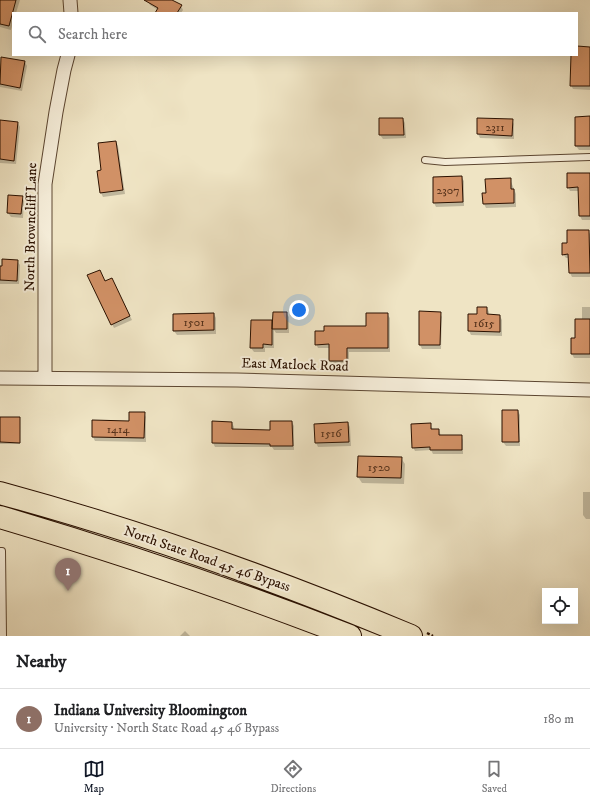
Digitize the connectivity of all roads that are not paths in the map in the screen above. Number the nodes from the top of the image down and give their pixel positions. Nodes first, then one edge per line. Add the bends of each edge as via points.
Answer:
1 (70, 0) edge
2 (71, 12) edge
3 (68, 56) edge
4 (590, 157) edge
5 (425, 160) dead end
6 (0, 378) edge
7 (45, 378) junction
8 (590, 390) edge
9 (0, 493) edge
10 (0, 517) edge
11 (0, 550) edge
12 (4, 636) edge
13 (350, 636) edge
14 (411, 636) edge

1 - 2 street
3 - 7 street, North Browncliff Lane via 45,184
4 - 5 lane via 444,162
6 - 7 street, East Matlock Road
7 - 8 street, East Matlock Road via 237,380
9 - 14 highway, North State Road 45 46 Bypass via 114,527 246,572
10 - 13 highway, North State Road 45 46 Bypass via 168,569
11 - 12 lane

